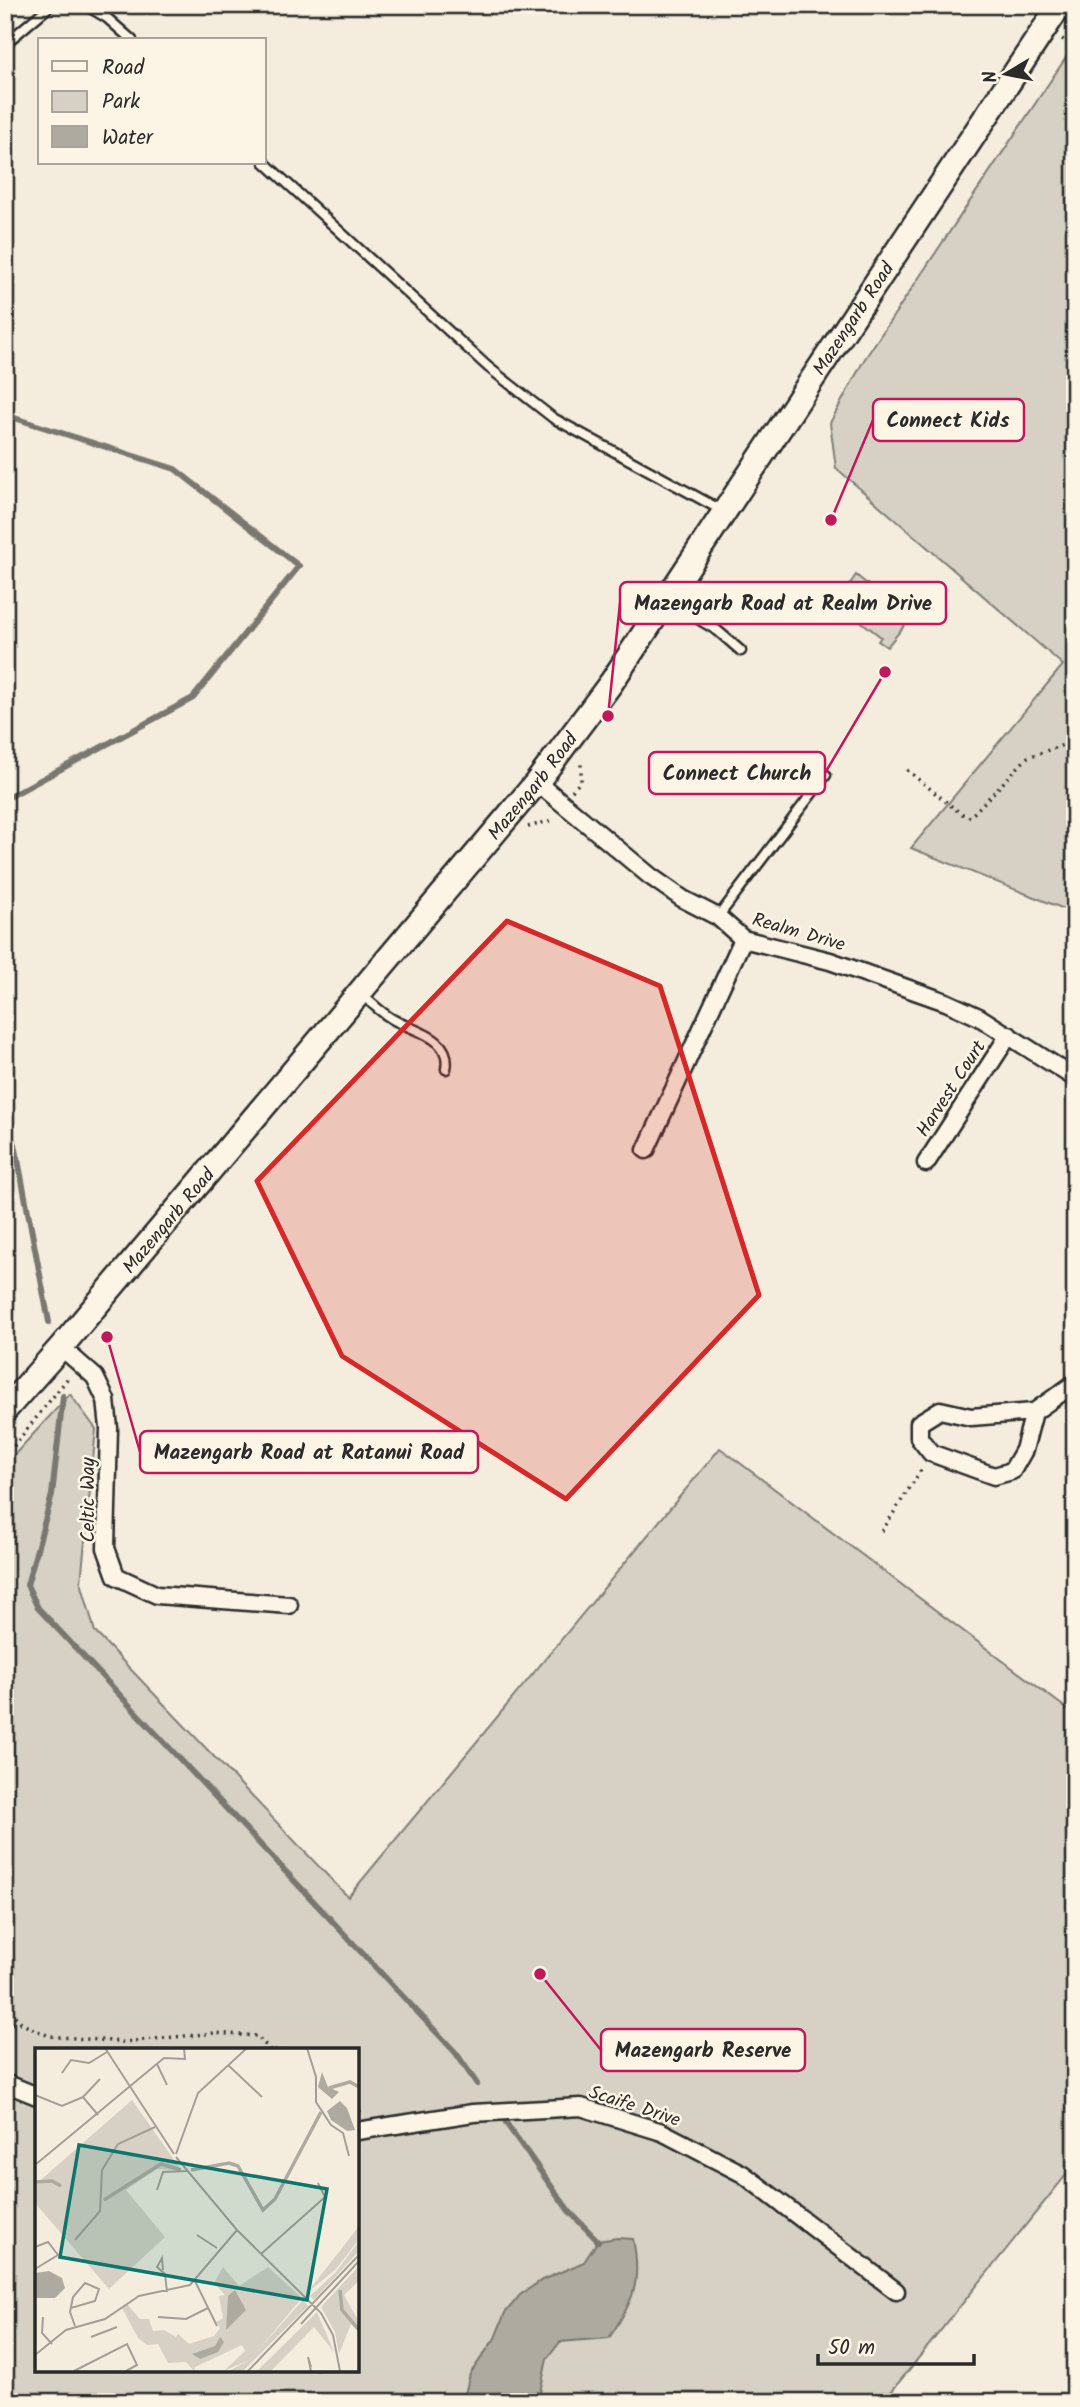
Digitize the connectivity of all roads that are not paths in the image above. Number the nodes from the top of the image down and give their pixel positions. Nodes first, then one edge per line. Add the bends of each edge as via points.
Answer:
1 (51, 5) edge
2 (85, 5) edge
3 (1060, 5) edge
4 (130, 38) edge
5 (5, 44) edge
6 (266, 164) edge
7 (724, 511) junction
8 (665, 600) junction
9 (741, 651) dead end
10 (825, 775) dead end
11 (537, 782) junction
12 (718, 917) junction
13 (743, 939) junction
14 (361, 994) junction
15 (1009, 1035) junction
16 (446, 1069) dead end
17 (1075, 1079) edge
18 (646, 1150) dead end
19 (926, 1163) dead end
20 (61, 1348) junction
21 (1075, 1383) edge
22 (5, 1409) edge
23 (1034, 1412) junction
24 (289, 1605) dead end
25 (5, 2083) edge
26 (35, 2095) edge
27 (359, 2131) edge
28 (896, 2291) dead end

1 - 5 lane
2 - 4 lane
3 - 7 main road, Mazengarb Road
6 - 7 lane via 488,367 553,418
7 - 8 main road, Mazengarb Road
8 - 9 lane via 718,631
8 - 11 main road, Mazengarb Road via 611,683
10 - 12 lane
11 - 12 street, Realm Drive via 650,876
11 - 14 main road, Mazengarb Road
12 - 13 street, Realm Drive
13 - 15 street, Realm Drive via 830,961 946,1002
13 - 18 street
14 - 16 lane via 394,1020 433,1037 446,1052
14 - 20 main road, Mazengarb Road
15 - 17 street, Realm Drive
15 - 19 street, Harvest Court
20 - 22 main road, Mazengarb Road
20 - 24 street, Celtic Way via 94,1377 106,1400 106,1548 116,1576 157,1595
21 - 23 street
23 - 23 street via 1024,1450 1012,1471 993,1476 932,1453 919,1438 919,1423 940,1410 971,1417
25 - 26 street
27 - 28 street, Scaife Drive via 473,2113 581,2107 662,2132 743,2174

